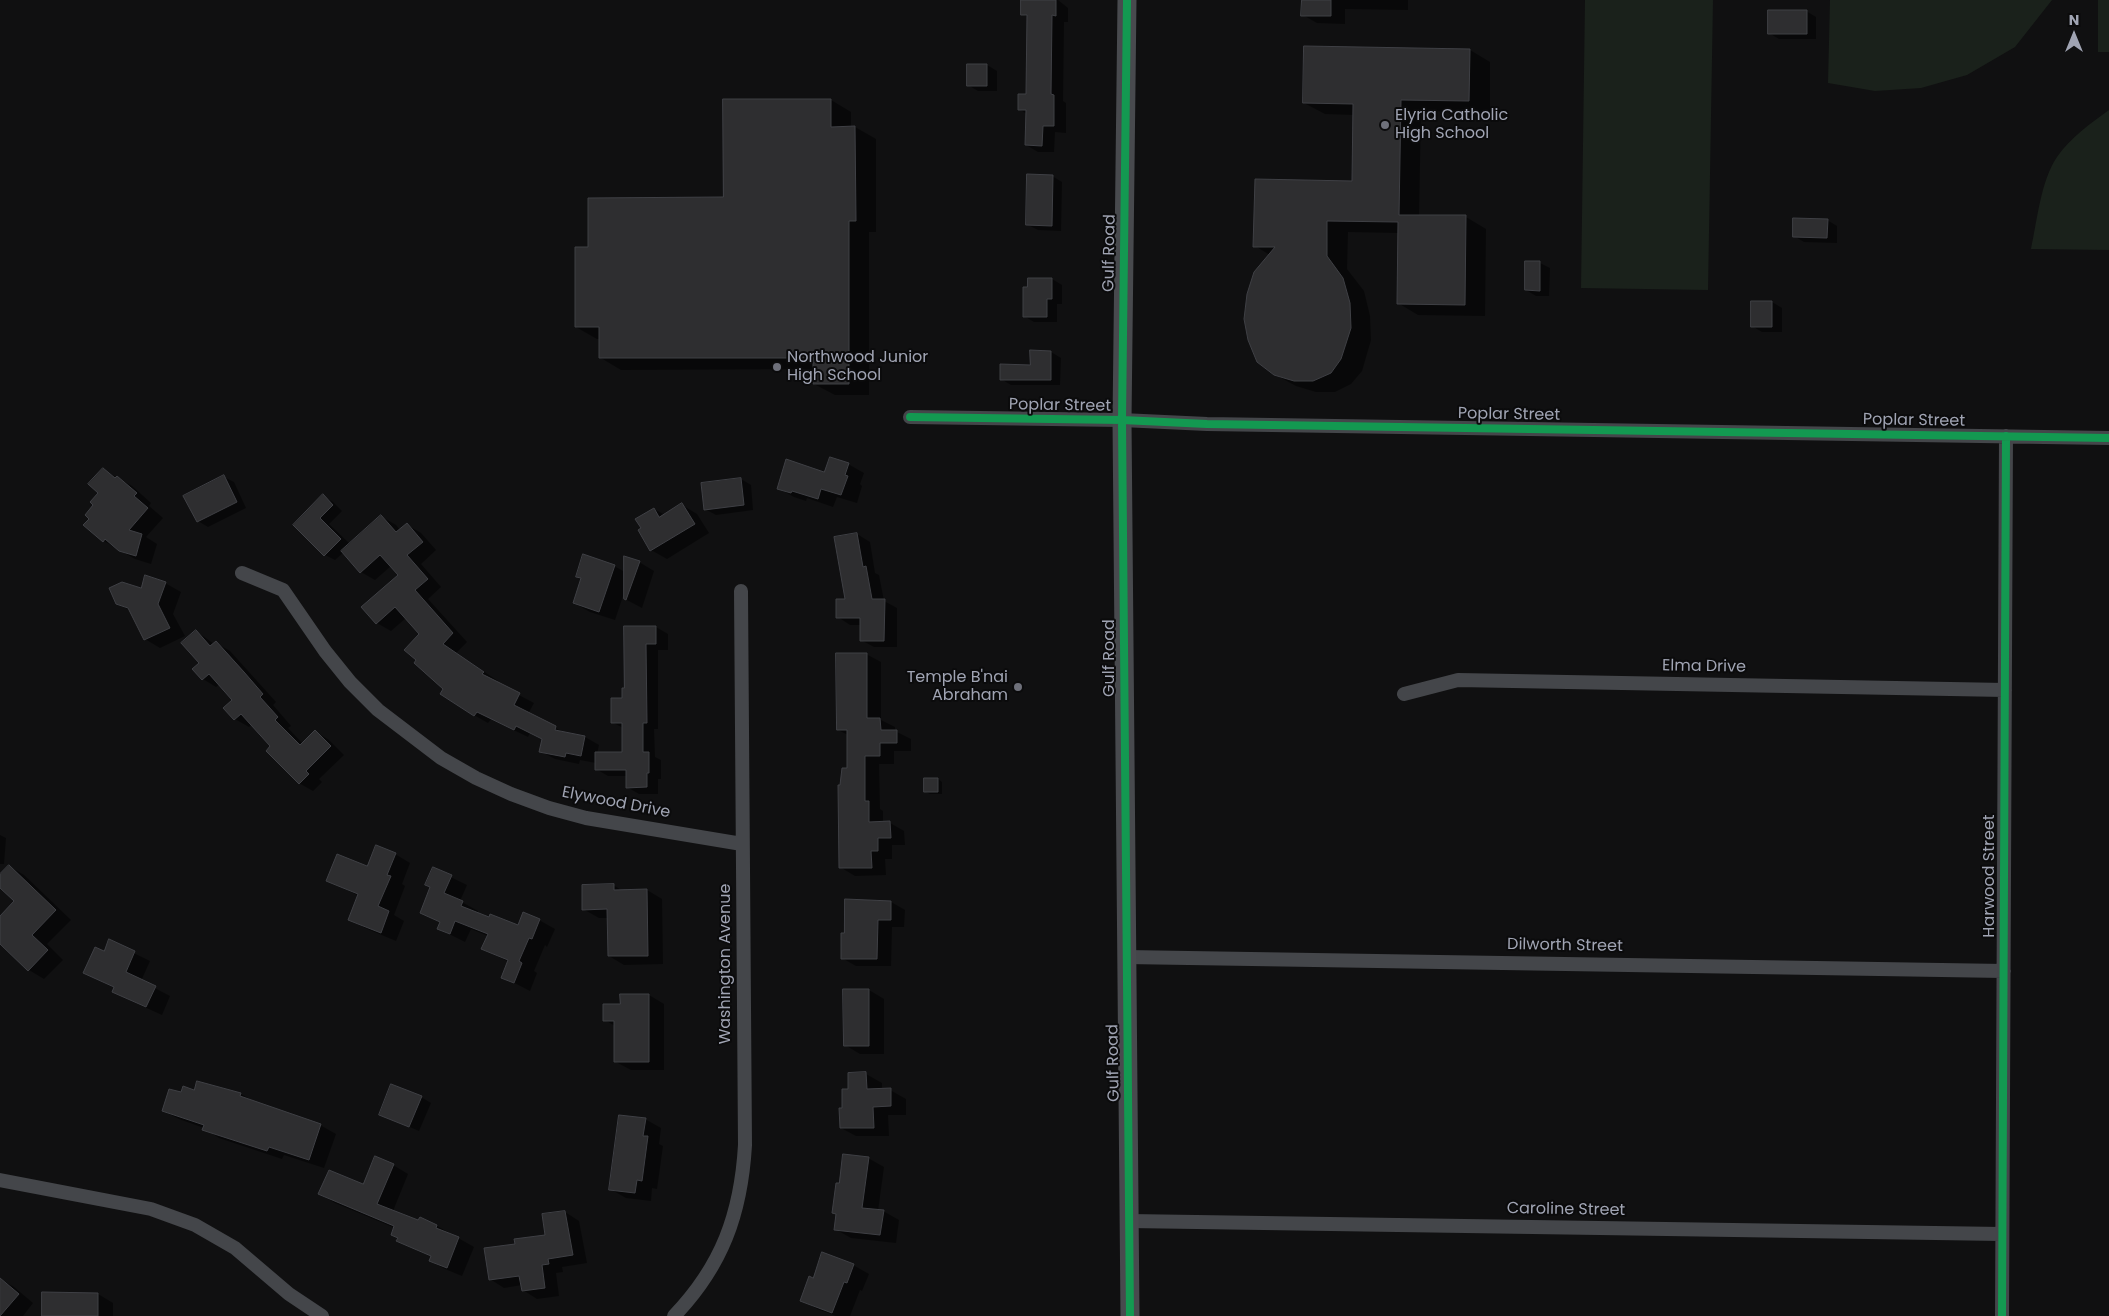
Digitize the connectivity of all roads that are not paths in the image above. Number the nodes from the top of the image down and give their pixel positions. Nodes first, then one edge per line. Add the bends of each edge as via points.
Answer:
1 (1127, 0) edge
2 (910, 417) dead end
3 (1122, 420) junction
4 (2006, 436) junction
5 (2109, 438) edge
6 (242, 573) dead end
7 (741, 592) dead end
8 (2005, 690) junction
9 (1404, 694) dead end
10 (742, 844) junction
11 (1126, 957) junction
12 (2004, 971) junction
13 (0, 1180) edge
14 (1129, 1221) junction
15 (2002, 1234) junction
16 (322, 1316) edge
17 (674, 1316) edge
18 (1130, 1316) edge
19 (2002, 1316) edge

1 - 3 street, Gulf Road
2 - 3 street, Poplar Street
3 - 4 street, Poplar Street via 1227,425
3 - 11 street, Gulf Road
4 - 5 street, Poplar Street
4 - 8 street, Harwood Street
6 - 10 street, Elywood Drive via 283,590 324,651 378,710 441,758 476,778 540,805 586,818
7 - 10 street, Washington Avenue
8 - 9 street, Elma Drive via 1458,680
8 - 12 street, Harwood Street
10 - 17 street, Washington Avenue via 743,1174 735,1214 720,1252 699,1287
11 - 12 street, Dilworth Street
11 - 14 street, Gulf Road
12 - 15 street, Harwood Street
13 - 16 street via 150,1209 195,1225 235,1248 289,1294
14 - 15 street, Caroline Street
14 - 18 street, Gulf Road
15 - 19 street, Harwood Street

